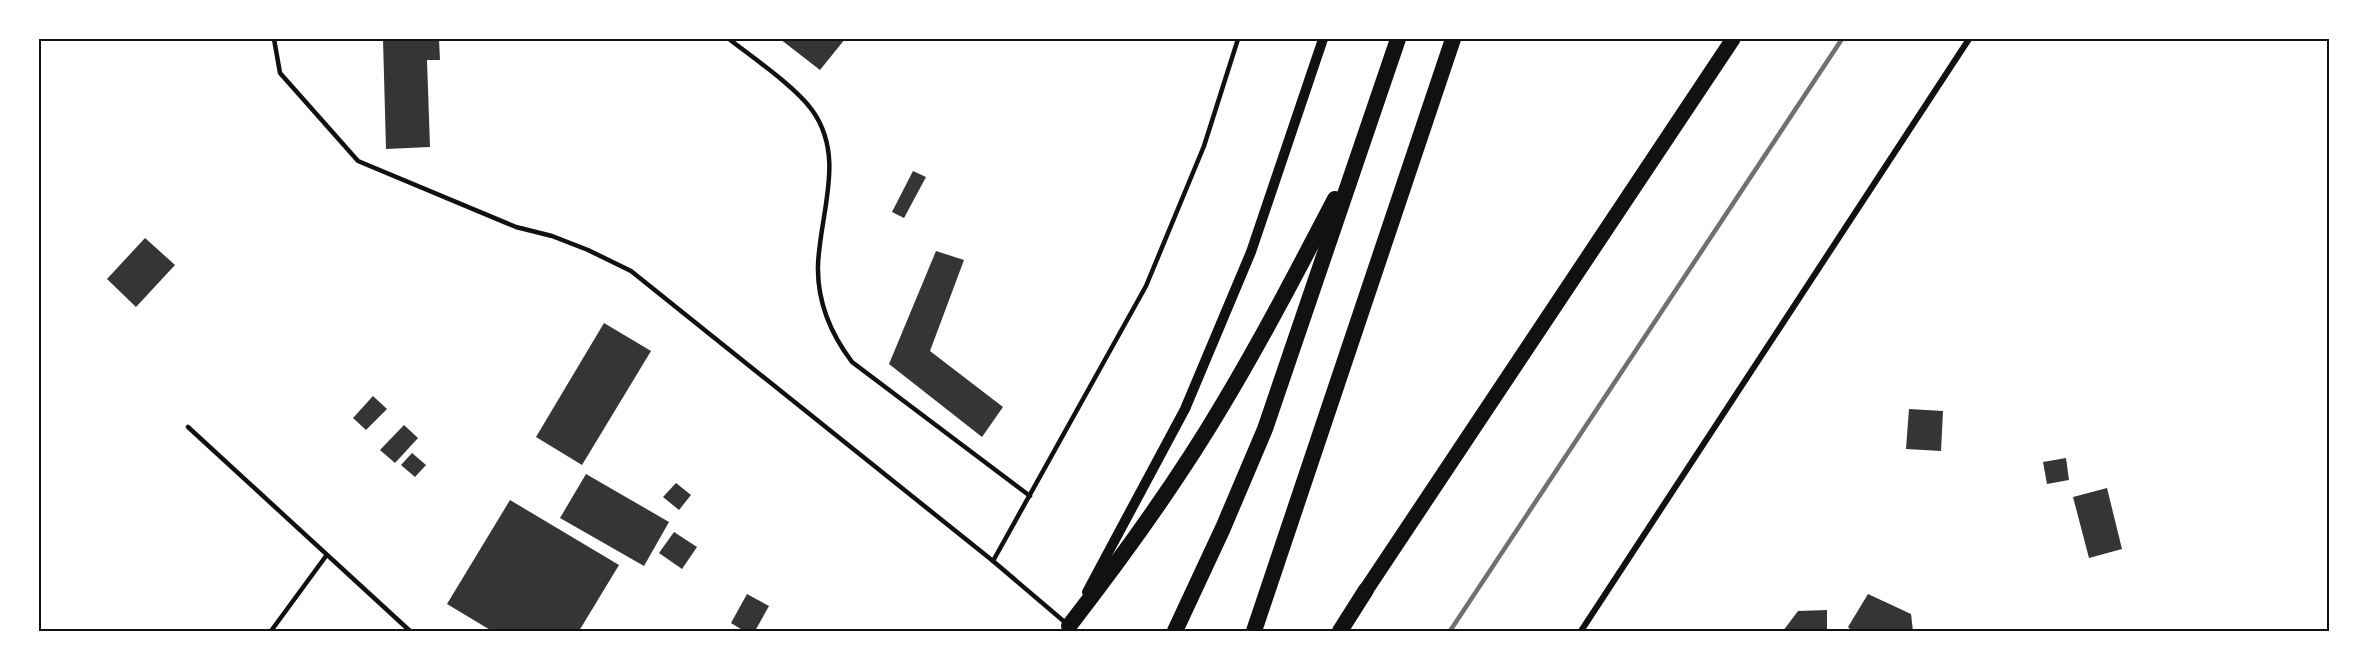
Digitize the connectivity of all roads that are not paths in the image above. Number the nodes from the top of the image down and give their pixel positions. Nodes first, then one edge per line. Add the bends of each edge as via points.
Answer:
1 (274, 39) edge
2 (729, 39) edge
3 (1238, 39) edge
4 (1323, 39) edge
5 (1398, 39) edge
6 (1453, 39) edge
7 (1732, 39) edge
8 (1969, 39) edge
9 (1361, 148) junction
10 (188, 427) dead end
11 (1030, 496) junction
12 (326, 556) junction
13 (993, 561) junction
14 (1366, 590) joint
15 (1067, 628) edge
16 (272, 631) edge
17 (410, 631) edge
18 (1175, 631) edge
19 (1254, 631) edge
20 (1340, 631) edge
21 (1581, 631) edge

1 - 13 lane via 280,74 358,161 516,227 588,250 631,271
2 - 11 lane via 812,109 828,143 830,179 818,266 824,310 840,346 852,362
3 - 11 lane via 1204,146 1146,286
4 - 15 street via 1251,252 1185,409
5 - 9 highway
6 - 19 highway
7 - 14 main road
8 - 21 street
9 - 15 highway via 1308,253 1217,415 1154,512
9 - 18 highway via 1265,429
10 - 12 lane
11 - 13 lane
12 - 16 lane
12 - 17 lane
13 - 15 lane
14 - 20 highway

